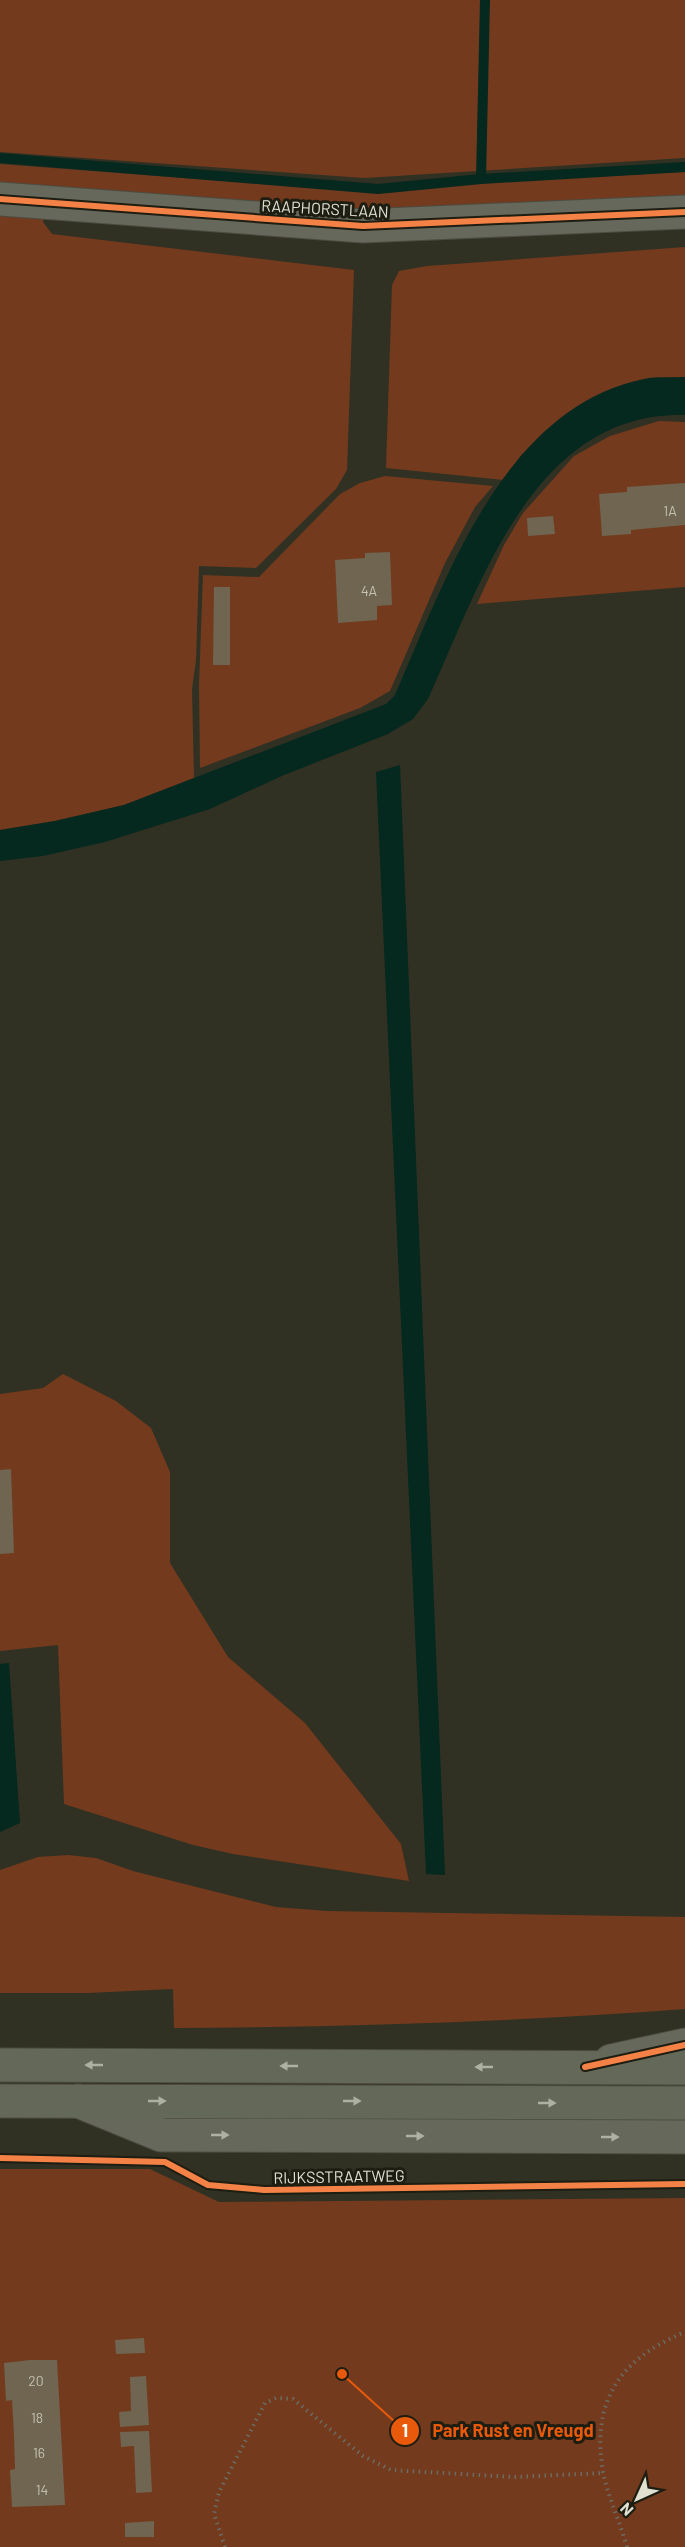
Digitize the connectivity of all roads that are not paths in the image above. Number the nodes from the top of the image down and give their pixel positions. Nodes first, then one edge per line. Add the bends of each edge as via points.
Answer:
1 (0, 199) edge
2 (685, 212) edge
3 (685, 2045) edge
4 (0, 2065) edge
5 (585, 2067) junction
6 (685, 2068) edge
7 (78, 2101) junction
8 (0, 2102) edge
9 (685, 2103) edge
10 (685, 2137) edge

1 - 2 street, RAAPHORSTLAAN via 363,226
3 - 5 street
5 -> 4 main road
5 - 6 main road
7 - 8 main road
7 -> 9 main road
7 -> 10 street via 161,2135

